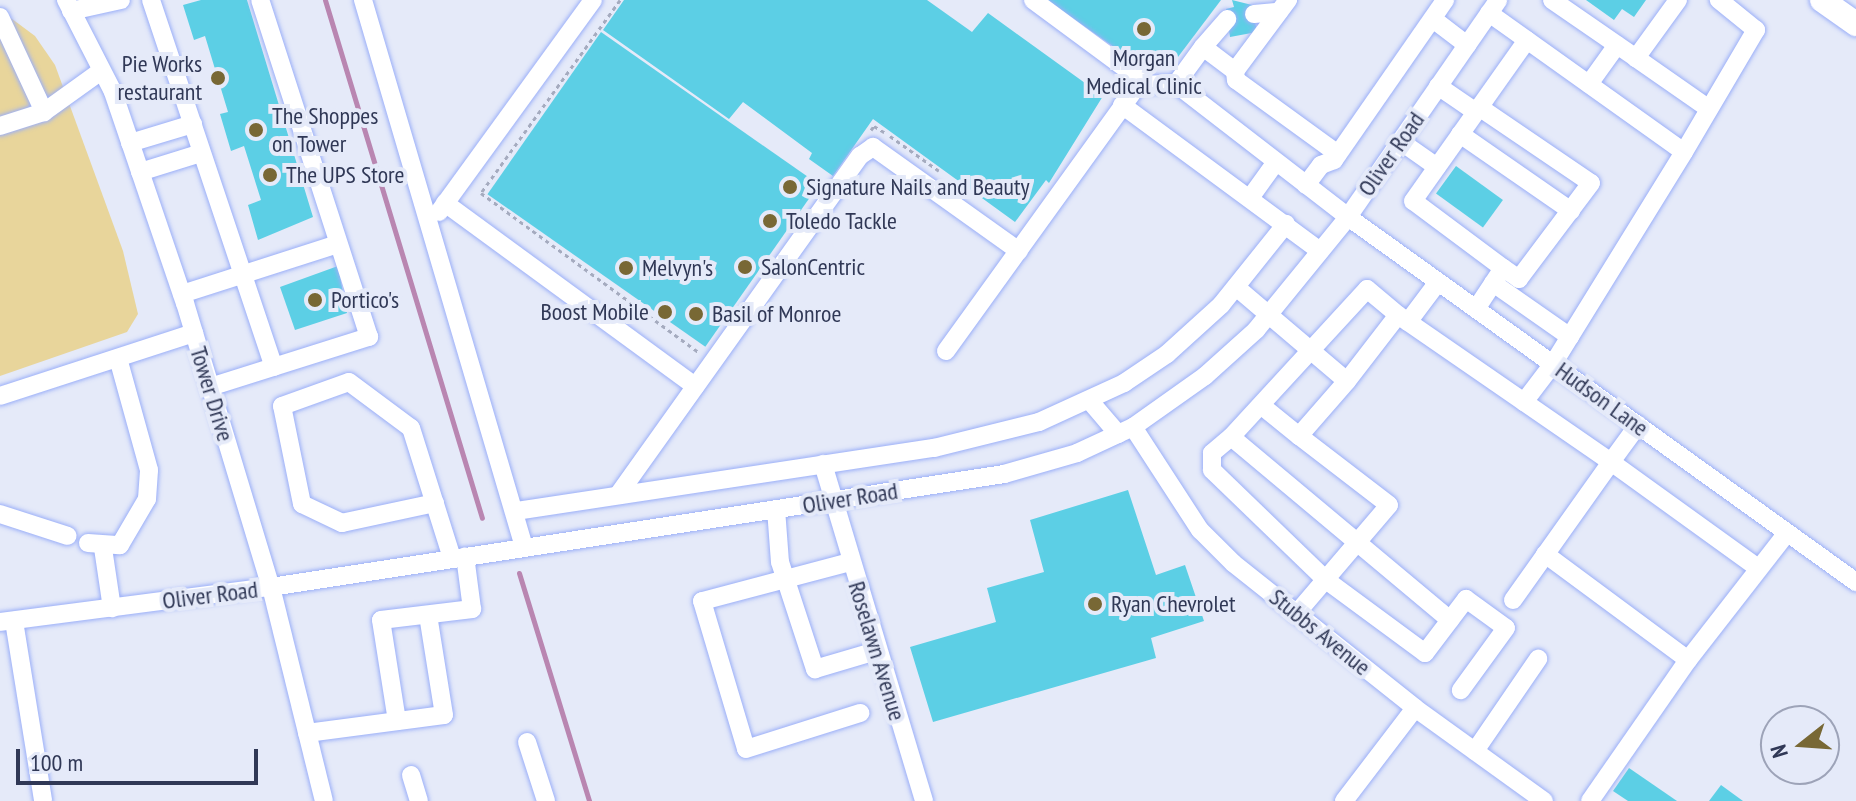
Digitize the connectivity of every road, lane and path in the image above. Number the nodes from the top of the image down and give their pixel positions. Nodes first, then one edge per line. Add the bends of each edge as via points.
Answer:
1 (121, 0) edge
2 (151, 0) edge
3 (260, 0) edge
4 (363, 0) edge
5 (593, 0) edge
6 (620, 0) edge
7 (1033, 0) edge
8 (1445, 0) edge
9 (1678, 0) edge
10 (1719, 0) edge
11 (1822, 0) edge
12 (1554, 1) edge
13 (68, 5) edge
14 (1284, 6) edge
15 (1494, 7) edge
16 (1254, 14) dead end
17 (2, 19) edge
18 (1227, 19) dead end
19 (1433, 19) junction
20 (1856, 24) edge
21 (1527, 40) junction
22 (1467, 45) junction
23 (1617, 45) junction
24 (1203, 47) junction
25 (1636, 58) junction
26 (101, 71) junction
27 (1235, 71) junction
28 (1145, 83) junction
29 (1176, 84) junction
30 (1589, 84) junction
31 (1438, 86) junction
32 (1122, 105) junction
33 (1709, 109) junction
34 (1478, 110) junction
35 (44, 112) junction
36 (193, 124) junction
37 (0, 126) edge
38 (1460, 134) junction
39 (866, 137) dead end
40 (1400, 141) junction
41 (130, 143) junction
42 (1684, 152) junction
43 (201, 153) junction
44 (1338, 154) junction
45 (1276, 162) junction
46 (1437, 167) junction
47 (140, 172) junction
48 (949, 179) dead end
49 (1306, 185) junction
50 (1250, 198) junction
51 (445, 203) junction
52 (1571, 211) junction
53 (1348, 217) junction
54 (430, 224) junction
55 (1286, 224) junction
56 (338, 244) junction
57 (1019, 251) junction
58 (1320, 251) junction
59 (242, 274) junction
60 (1498, 276) junction
61 (1438, 282) junction
62 (1236, 287) junction
63 (182, 294) junction
64 (1476, 309) junction
65 (1269, 315) junction
66 (1403, 318) junction
67 (194, 333) junction
68 (1570, 337) junction
69 (946, 351) dead end
70 (1313, 353) junction
71 (705, 357) dead end
72 (118, 358) junction
73 (1553, 364) junction
74 (274, 367) junction
75 (1347, 381) junction
76 (695, 386) junction
77 (210, 387) junction
78 (0, 396) edge
79 (1089, 400) junction
80 (1524, 402) junction
81 (1262, 406) junction
82 (1638, 425) junction
83 (1126, 430) junction
84 (1299, 436) junction
85 (1231, 437) junction
86 (1611, 462) junction
87 (823, 464) junction
88 (618, 495) junction
89 (833, 501) junction
90 (435, 503) junction
91 (776, 509) junction
92 (516, 511) junction
93 (0, 514) edge
94 (1787, 533) junction
95 (68, 536) dead end
96 (1357, 545) junction
97 (524, 547) junction
98 (1545, 554) junction
99 (459, 557) junction
100 (850, 562) junction
101 (1758, 568) junction
102 (785, 579) junction
103 (1326, 580) junction
104 (1856, 582) edge
105 (271, 587) junction
106 (1513, 600) dead end
107 (112, 608) junction
108 (1296, 614) junction
109 (428, 615) junction
110 (1450, 620) junction
111 (7, 622) edge
112 (876, 651) junction
113 (1538, 659) dead end
114 (1688, 660) junction
115 (1461, 690) dead end
116 (1415, 708) junction
117 (860, 713) dead end
118 (397, 721) junction
119 (307, 733) junction
120 (527, 742) dead end
121 (1475, 751) junction
122 (411, 775) dead end
123 (43, 801) edge
124 (324, 801) edge
125 (419, 801) edge
126 (546, 801) edge
127 (924, 801) edge
128 (1344, 801) edge
129 (1544, 801) edge
130 (1590, 801) edge

1 - 13 street
2 - 36 street
3 - 56 street
4 - 54 street
5 - 51 street
6 - 71 path via 481,193
7 - 28 street
8 - 19 street
9 - 25 street
10 - 33 street via 1756,30
11 - 20 main road
12 - 23 street
13 - 26 street, Tower Drive
14 - 16 street
14 - 27 street
15 - 21 street
15 - 22 street, Oliver Road
17 - 35 street
18 - 24 street
19 - 22 street
19 - 44 street
21 - 30 street
21 - 34 street
22 - 31 street, Oliver Road
23 - 25 street
23 - 30 street
24 - 27 street
24 - 29 street
25 - 33 street
26 - 35 street
26 - 41 street, Tower Drive
27 - 44 street via 1236,80
28 - 29 street
28 - 32 street
29 - 45 street, Hudson Lane
30 - 42 street
31 - 34 street
31 - 40 street, Oliver Road
32 - 50 street
32 - 57 street
33 - 42 street
34 - 38 street
34 - 52 street via 1591,183
35 - 37 street
36 - 41 street
36 - 43 street
38 - 46 street
38 - 52 street
39 - 48 path via 874,126
40 - 46 street
40 - 53 street, Oliver Road
41 - 47 street, Tower Drive
42 - 68 street
43 - 47 street
43 - 59 street
44 - 49 street
45 - 49 street, Hudson Lane
45 - 50 street
46 - 60 street via 1413,201
47 - 63 street, Tower Drive
49 - 53 street, Hudson Lane
50 - 55 street
51 - 54 street
51 - 76 street
52 - 60 street via 1519,279
53 - 58 street, Oliver Road
53 - 61 street, Hudson Lane
54 - 92 street
55 - 58 street
55 - 62 street
56 - 59 street
56 - 74 street via 369,337
57 - 69 street
57 - 76 street via 873,147 860,156
58 - 65 street, Oliver Road
59 - 63 street
59 - 74 street
60 - 64 street
60 - 68 street
61 - 64 street, Hudson Lane
61 - 66 street
62 - 65 street
62 - 79 street via 1167,354
63 - 67 street, Tower Drive
64 - 73 street, Hudson Lane
65 - 70 street
65 - 83 street, Oliver Road via 1205,376
66 - 70 street via 1367,289
66 - 75 street
66 - 80 street
67 - 72 street
67 - 77 street, Tower Drive
68 - 73 street
70 - 75 street
70 - 81 street
72 - 78 street
72 - 107 street via 149,470 147,499 133,531 120,545 95,545
73 - 80 street
73 - 82 street, Hudson Lane
74 - 77 street
75 - 84 street
76 - 88 street
77 - 105 street, Tower Drive
79 - 83 street, Stubbs Avenue
79 - 87 street via 988,438
80 - 86 street
81 - 84 street
81 - 85 street
82 - 86 street
82 - 94 street, Hudson Lane
83 - 89 street, Oliver Road via 1077,453 1004,474
83 - 108 street, Stubbs Avenue via 1200,530
84 - 96 street via 1389,505
85 - 96 street
85 - 103 street via 1212,453 1212,470
86 - 98 street
86 - 101 street
87 - 88 street
87 - 89 street, Roselawn Avenue
88 - 92 street
89 - 91 street, Oliver Road
89 - 100 street, Roselawn Avenue
90 - 90 street via 411,428 349,382 282,406 302,504 342,523
90 - 99 street
91 - 97 street, Oliver Road
91 - 102 street
92 - 97 street
93 - 95 street
94 - 101 street
94 - 104 street, Hudson Lane
96 - 103 street
96 - 110 street
97 - 99 street, Oliver Road
98 - 106 street
98 - 114 street
99 - 105 street, Oliver Road
99 - 109 street via 472,609
100 - 102 street
100 - 112 street, Roselawn Avenue
101 - 114 street
102 - 112 street via 815,669
102 - 117 street via 702,601 746,749
103 - 108 street
103 - 110 street via 1425,653
105 - 107 street, Oliver Road
105 - 119 street, Tower Drive
107 - 111 street, Oliver Road
108 - 116 street, Stubbs Avenue
109 - 118 street via 444,715
109 - 118 street via 381,620
110 - 115 street via 1466,599 1506,628
111 - 123 street
112 - 127 street, Roselawn Avenue
113 - 121 street
114 - 130 street
116 - 121 street, Stubbs Avenue
116 - 128 street
118 - 119 street
119 - 124 street, Tower Drive
120 - 126 street
121 - 129 street, Stubbs Avenue
122 - 125 street

